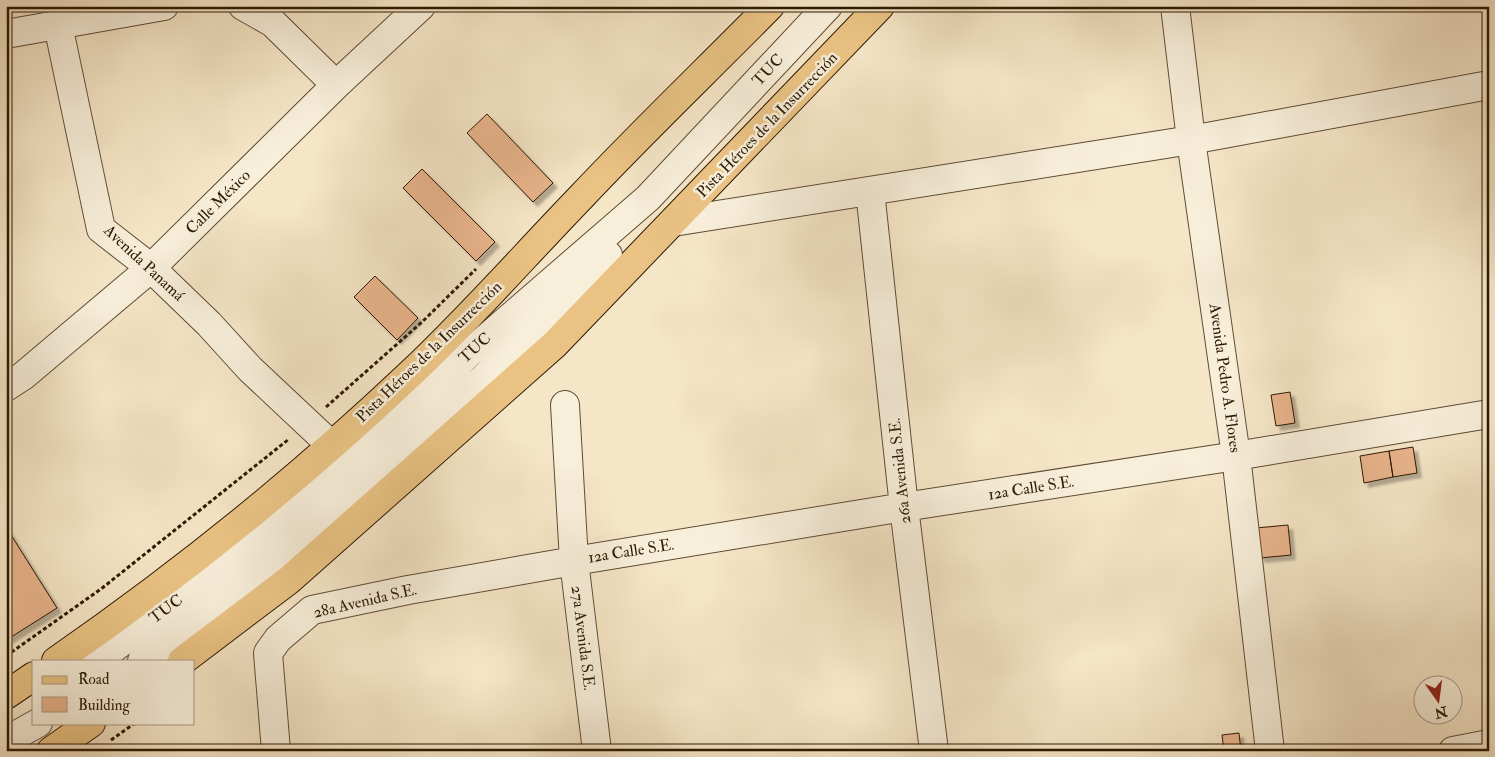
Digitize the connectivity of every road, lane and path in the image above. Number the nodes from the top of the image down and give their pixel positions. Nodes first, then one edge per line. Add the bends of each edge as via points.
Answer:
1 (164, 6) edge
2 (243, 6) edge
3 (421, 6) edge
4 (770, 6) edge
5 (828, 6) edge
6 (844, 6) edge
7 (880, 6) edge
8 (1175, 6) edge
9 (58, 25) junction
10 (6, 34) edge
11 (336, 85) junction
12 (1489, 85) edge
13 (1192, 140) junction
14 (870, 190) junction
15 (673, 222) junction
16 (481, 264) dead end
17 (151, 268) junction
18 (6, 387) edge
19 (565, 405) dead end
20 (1489, 414) edge
21 (307, 424) junction
22 (331, 445) junction
23 (1236, 456) junction
24 (904, 507) junction
25 (574, 561) junction
26 (6, 656) edge
27 (57, 660) edge
28 (97, 660) edge
29 (143, 660) edge
30 (183, 660) edge
31 (32, 677) edge
32 (6, 695) edge
33 (32, 704) edge
34 (6, 722) edge
35 (36, 724) edge
36 (131, 724) edge
37 (99, 733) edge
38 (6, 741) edge
39 (1489, 744) edge
40 (51, 751) edge
41 (276, 751) edge
42 (597, 751) edge
43 (934, 751) edge
44 (1270, 751) edge
45 (1453, 751) edge

1 - 9 street
2 - 11 street via 273,23
3 - 11 street, Calle México
4 - 22 main road, Pista Héroes de la Insurrección via 409,375
5 - 28 street, TUC via 648,198 468,354 394,426 297,508
6 - 29 street, TUC via 612,251 484,378 321,522
7 - 15 main road, Pista Héroes de la Insurrección
8 - 13 street, Avenida Pedro A. Flores
9 - 10 street
9 - 17 street, Avenida Panamá via 102,228
11 - 17 street, Calle México
12 - 13 street
13 - 14 street
13 - 23 street, Avenida Pedro A. Flores
14 - 15 street
14 - 24 street, 26a Avenida S.E.
15 - 30 main road, Pista Héroes de la Insurrección via 554,345 289,580
16 - 21 path via 422,322
17 - 18 street, Calle México
17 - 21 street, Avenida Panamá
19 - 25 street, 27a Avenida S.E.
20 - 23 street, 12a Calle S.E.
21 - 22 street, Avenida Panamá
21 - 26 path via 101,589
22 - 27 main road, Pista Héroes de la Insurrección via 201,556
23 - 24 street, 12a Calle S.E.
23 - 44 street, Avenida Pedro A. Flores
24 - 25 street, 12a Calle S.E.
24 - 43 street, 26a Avenida S.E.
25 - 41 street, 28a Avenida S.E. via 312,610 278,639 268,653
25 - 42 street, 27a Avenida S.E.
31 - 32 main road
33 - 34 street
35 - 38 street
36 - 37 path
37 - 40 main road
39 - 45 street

